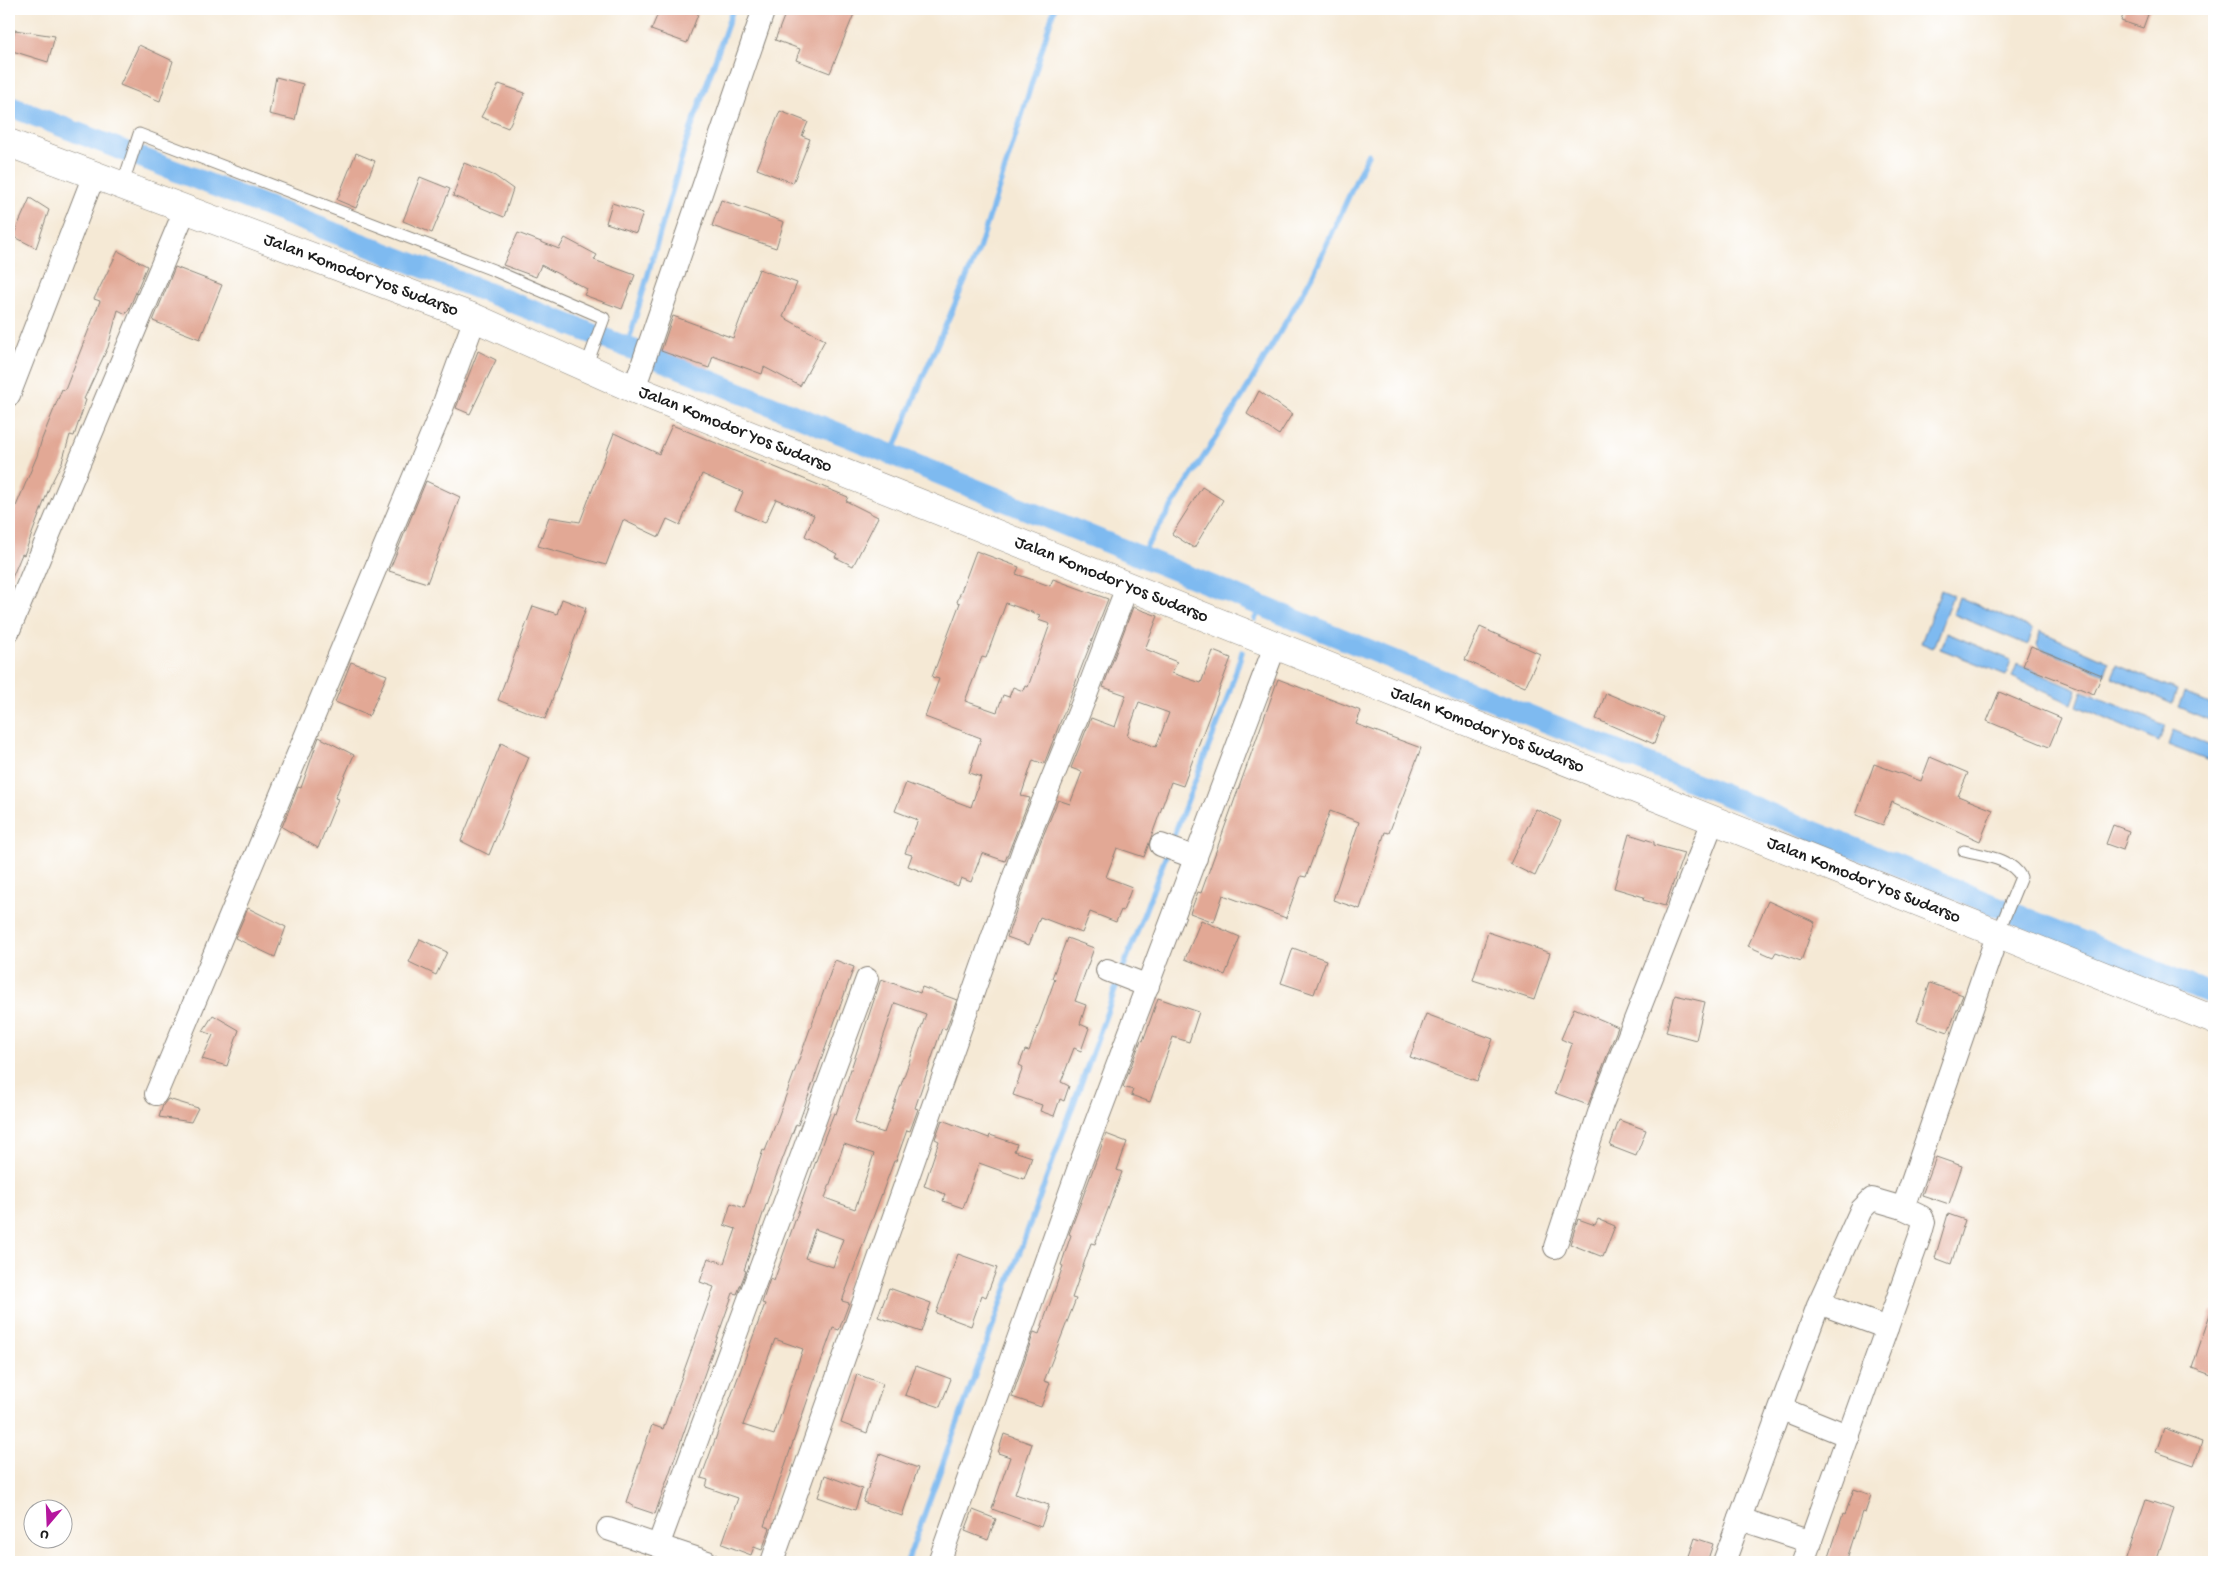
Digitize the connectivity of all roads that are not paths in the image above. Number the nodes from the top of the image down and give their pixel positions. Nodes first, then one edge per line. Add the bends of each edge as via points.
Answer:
1 (764, 9) edge
2 (9, 143) edge
3 (94, 175) junction
4 (124, 178) junction
5 (185, 210) junction
6 (475, 318) junction
7 (589, 359) junction
8 (636, 382) junction
9 (9, 395) edge
10 (1127, 587) junction
11 (9, 630) edge
12 (1275, 646) junction
13 (1713, 821) junction
14 (1161, 845) dead end
15 (1964, 851) dead end
16 (1189, 855) junction
17 (2001, 926) junction
18 (1108, 970) dead end
19 (867, 979) dead end
20 (1140, 983) junction
21 (2214, 1020) edge
22 (156, 1094) dead end
23 (1903, 1208) junction
24 (1555, 1248) dead end
25 (1819, 1303) junction
26 (1887, 1328) junction
27 (1782, 1409) junction
28 (1849, 1436) junction
29 (1740, 1519) junction
30 (608, 1529) dead end
31 (658, 1546) junction
32 (1807, 1552) edge
33 (707, 1562) edge
34 (772, 1562) edge
35 (939, 1562) edge
36 (1724, 1562) edge

1 - 8 street
2 - 3 street, Jalan Komodor Yos Sudarso
3 - 4 street, Jalan Komodor Yos Sudarso
3 - 9 street
4 - 5 street, Jalan Komodor Yos Sudarso
4 - 7 lane via 139,134 484,266 604,318
5 - 6 street, Jalan Komodor Yos Sudarso
5 - 11 street
6 - 7 street, Jalan Komodor Yos Sudarso
6 - 22 street via 436,423
7 - 8 street, Jalan Komodor Yos Sudarso
8 - 10 street, Jalan Komodor Yos Sudarso
10 - 12 street, Jalan Komodor Yos Sudarso
10 - 34 street via 1024,848
12 - 13 street, Jalan Komodor Yos Sudarso
12 - 16 street
13 - 17 street, Jalan Komodor Yos Sudarso
13 - 24 street via 1602,1104
14 - 16 street
15 - 17 lane via 2009,863 2018,870 2021,877
16 - 20 street
17 - 21 street, Jalan Komodor Yos Sudarso
17 - 23 street
18 - 20 street
19 - 31 street
20 - 35 street via 1075,1180
23 - 25 street via 1872,1199 1868,1201
23 - 26 street via 1922,1217 1924,1222
25 - 26 street
25 - 27 street
26 - 28 street
27 - 28 street
27 - 29 street
28 - 32 street
29 - 32 street
29 - 36 street
30 - 31 street
31 - 33 street

